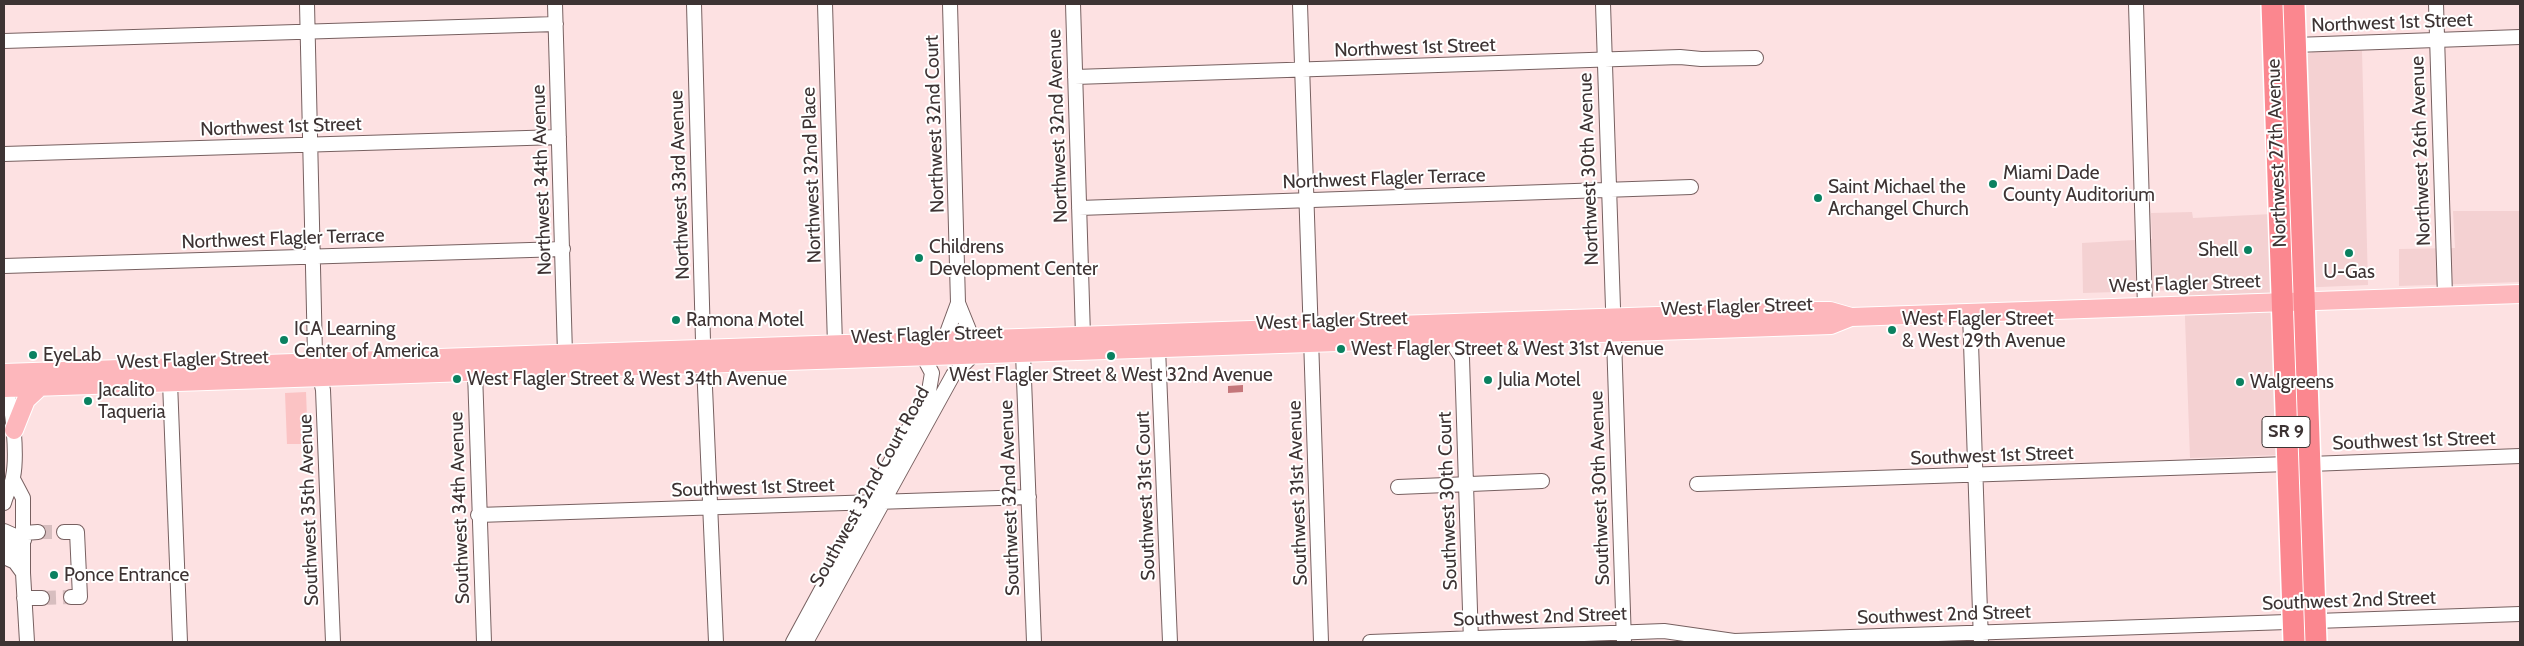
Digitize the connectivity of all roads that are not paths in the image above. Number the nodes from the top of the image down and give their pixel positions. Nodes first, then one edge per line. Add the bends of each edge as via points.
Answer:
1 (308, 4) edge
2 (555, 4) edge
3 (694, 4) edge
4 (825, 4) edge
5 (950, 4) edge
6 (1073, 4) edge
7 (1300, 4) edge
8 (1603, 4) edge
9 (2136, 4) edge
10 (2294, 4) edge
11 (2436, 4) edge
12 (2272, 14) edge
13 (556, 24) junction
14 (308, 32) junction
15 (2520, 37) edge
16 (2436, 40) junction
17 (4, 41) edge
18 (2295, 45) junction
19 (1756, 58) dead end
20 (1605, 60) junction
21 (2274, 60) junction
22 (1302, 70) junction
23 (1075, 78) junction
24 (559, 137) junction
25 (311, 144) junction
26 (4, 154) edge
27 (1691, 187) dead end
28 (1610, 191) junction
29 (1306, 201) junction
30 (1079, 208) junction
31 (563, 249) junction
32 (313, 257) junction
33 (4, 266) edge
34 (2520, 294) edge
35 (2445, 296) junction
36 (2281, 302) junction
37 (2305, 302) junction
38 (958, 303) junction
39 (2146, 307) junction
40 (1760, 313) junction
41 (1970, 313) junction
42 (1851, 317) junction
43 (1612, 325) junction
44 (1735, 328) junction
45 (1311, 335) junction
46 (1083, 336) junction
47 (1449, 338) junction
48 (1470, 338) junction
49 (1005, 339) junction
50 (944, 341) junction
51 (835, 345) junction
52 (973, 347) junction
53 (1158, 348) junction
54 (1095, 350) junction
55 (1023, 352) junction
56 (565, 354) junction
57 (923, 356) junction
58 (704, 357) junction
59 (1462, 358) junction
60 (319, 370) junction
61 (475, 372) junction
62 (4, 373) edge
63 (170, 382) junction
64 (41, 386) junction
65 (4, 388) edge
66 (14, 430) junction
67 (2520, 456) edge
68 (2288, 464) junction
69 (2310, 464) junction
70 (1975, 475) junction
71 (1542, 482) dead end
72 (1466, 484) junction
73 (1697, 484) dead end
74 (1398, 487) dead end
75 (7, 490) edge
76 (1029, 497) junction
77 (868, 502) junction
78 (883, 502) junction
79 (710, 508) junction
80 (478, 515) junction
81 (4, 532) edge
82 (64, 532) tunnel mouth
83 (29, 535) junction
84 (4, 542) edge
85 (23, 556) junction
86 (4, 557) edge
87 (23, 573) junction
88 (71, 597) dead end
89 (24, 598) junction
90 (42, 598) tunnel mouth
91 (2520, 614) edge
92 (2315, 621) junction
93 (2294, 632) edge
94 (1981, 637) edge
95 (1624, 638) edge
96 (1471, 640) edge
97 (26, 642) edge
98 (180, 642) edge
99 (333, 642) edge
100 (484, 642) edge
101 (716, 642) edge
102 (793, 642) edge
103 (806, 642) edge
104 (1034, 642) edge
105 (1170, 642) edge
106 (1322, 642) edge
107 (1370, 642) edge
108 (2316, 642) edge

1 - 14 street, Southwest 35th Avenue
2 - 13 street, Northwest 34th Avenue
3 - 58 street, Northwest 33rd Avenue
4 - 51 street, Northwest 32nd Place
5 - 38 street, Northwest 32nd Court
6 - 23 street, Northwest 32nd Avenue
7 - 22 street, Southwest 31st Avenue
8 - 20 street, Northwest 30th Avenue
9 - 39 street
10 - 18 highway, Northwest 27th Avenue / SR 9
11 - 16 street, Northwest 26th Avenue
12 - 18 highway
12 - 21 highway, Northwest 27th Avenue / SR 9
13 - 14 street
13 - 24 street, Northwest 34th Avenue
14 - 17 street
14 - 25 street, Southwest 35th Avenue
15 - 16 street, Northwest 1st Street
16 - 18 street, Northwest 1st Street
16 - 35 street, Northwest 26th Avenue
18 - 21 highway
18 - 37 highway, Northwest 27th Avenue / SR 9
19 - 20 street, Northwest 1st Street
20 - 22 street, Northwest 1st Street
20 - 28 street, Northwest 30th Avenue
21 - 36 highway, Northwest 27th Avenue / SR 9
22 - 23 street, Northwest 1st Street
22 - 29 street, Southwest 31st Avenue
23 - 30 street, Northwest 32nd Avenue
24 - 25 street, Northwest 1st Street
24 - 31 street, Northwest 34th Avenue
25 - 26 street, Northwest 1st Street
25 - 32 street, Southwest 35th Avenue
27 - 28 street, Northwest Flagler Terrace
28 - 29 street, Northwest Flagler Terrace
28 - 43 street, Northwest 30th Avenue
29 - 30 street, Northwest Flagler Terrace
29 - 45 street, Southwest 31st Avenue
30 - 46 street, Northwest 32nd Avenue
31 - 32 street, Northwest Flagler Terrace
31 - 56 street, Northwest 34th Avenue
32 - 33 street, Northwest Flagler Terrace
32 - 60 street, Southwest 35th Avenue
34 - 35 main road, West Flagler Street
35 - 37 main road, West Flagler Street
36 - 37 main road, West Flagler Street
36 - 39 main road, West Flagler Street
36 - 68 highway, SR 9
37 - 69 highway, SR 9
38 - 50 street, Northwest 32nd Court
38 - 52 street, Northwest 32nd Court
39 - 41 main road, West Flagler Street
40 - 42 main road, West Flagler Street via 1830,311
40 - 43 main road, West Flagler Street
40 - 44 main road
41 - 42 main road, West Flagler Street
41 - 70 street
42 - 44 main road, West Flagler Street via 1831,325
43 - 44 main road, West Flagler Street
43 - 45 main road, West Flagler Street
43 - 48 main road, West Flagler Street
43 - 95 street, Southwest 30th Avenue
45 - 46 main road, West Flagler Street
45 - 47 main road, West Flagler Street
45 - 53 main road, West Flagler Street
45 - 106 street, Southwest 31st Avenue
46 - 49 main road, West Flagler Street
46 - 54 main road
47 - 48 main road, West Flagler Street
47 - 59 street
48 - 59 street, Southwest 30th Court
49 - 52 main road, West Flagler Street
49 - 55 main road
50 - 51 main road, West Flagler Street
50 - 52 main road, West Flagler Street
51 - 58 main road, West Flagler Street
52 - 55 main road, West Flagler Street
52 - 57 main road, West Flagler Street
52 - 78 street, Southwest 32nd Court Road via 953,375
53 - 54 main road, West Flagler Street
53 - 105 street, Southwest 31st Court
54 - 55 main road, West Flagler Street
55 - 76 street, Southwest 32nd Avenue
56 - 58 main road, West Flagler Street
56 - 60 main road, West Flagler Street
57 - 58 main road, West Flagler Street
57 - 77 street, Southwest 32nd Court Road via 932,373 932,384
58 - 61 main road, West Flagler Street
58 - 79 street, Northwest 33rd Avenue
59 - 72 street, Southwest 30th Court
60 - 61 main road, West Flagler Street
60 - 62 main road, West Flagler Street
60 - 63 main road, West Flagler Street
60 - 99 street, Southwest 35th Avenue
61 - 80 street, Southwest 34th Avenue
63 - 64 main road, West Flagler Street
63 - 98 street
64 - 65 main road, West Flagler Street
64 - 66 main road via 26,400
65 - 66 street via 9,396
66 - 75 street
67 - 69 street, Southwest 1st Street
68 - 70 street, Southwest 1st Street
68 - 93 highway, SR 9
69 - 92 highway, SR 9
70 - 73 street, Southwest 1st Street
70 - 94 street
71 - 72 street
72 - 74 street
72 - 96 street, Southwest 30th Court
75 - 83 street via 23,498
76 - 78 street, Southwest 1st Street
76 - 104 street, Southwest 32nd Avenue
77 - 78 street, Southwest 1st Street
77 - 79 street, Southwest 1st Street
77 - 102 street, Southwest 32nd Court Road
78 - 103 street, Southwest 32nd Court Road
79 - 80 street, Southwest 1st Street
79 - 101 street, Northwest 33rd Avenue
80 - 100 street, Southwest 34th Avenue
81 - 83 street
82 - 88 street via 77,532 80,597
83 - 85 street
84 - 85 street
85 - 87 street
86 - 87 street via 15,562
87 - 89 street
89 - 90 street
89 - 97 street
91 - 92 street, Southwest 2nd Street
92 - 93 street, Southwest 2nd Street
92 - 108 highway, SR 9
93 - 94 street, Southwest 2nd Street
94 - 95 street, Southwest 2nd Street via 1734,641 1676,632
95 - 96 street, Southwest 2nd Street
96 - 107 street, Southwest 2nd Street

